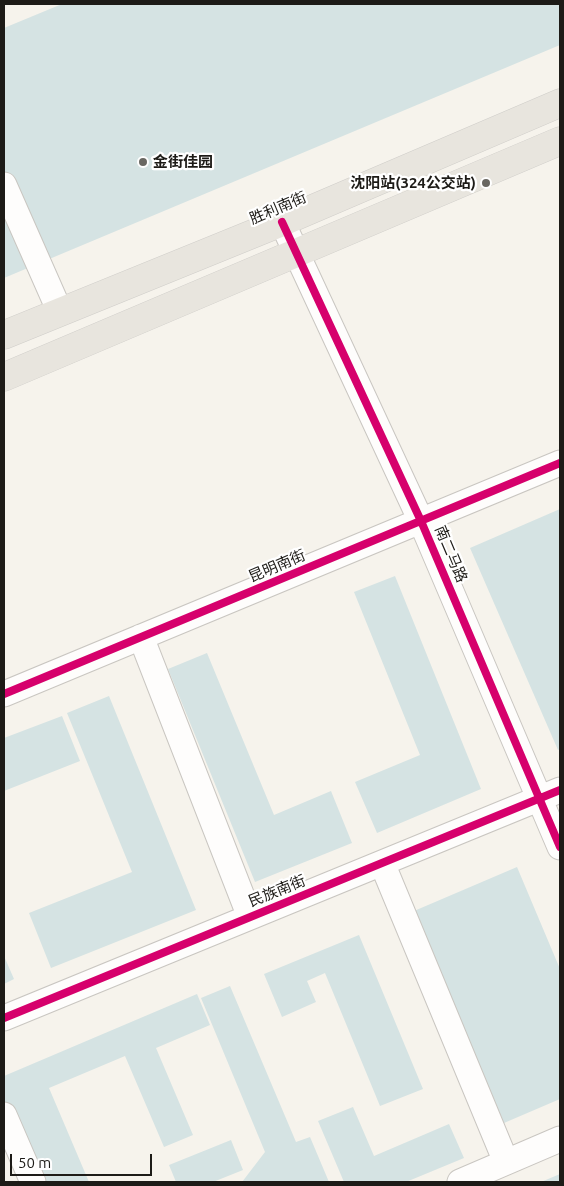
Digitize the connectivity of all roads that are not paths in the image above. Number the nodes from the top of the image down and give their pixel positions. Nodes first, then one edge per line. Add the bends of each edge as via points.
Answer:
1 (560, 102) edge
2 (560, 141) edge
3 (4, 186) edge
4 (282, 222) junction
5 (296, 254) junction
6 (60, 312) junction
7 (4, 335) edge
8 (4, 377) edge
9 (560, 463) edge
10 (421, 521) junction
11 (141, 637) junction
12 (4, 694) edge
13 (550, 795) edge
14 (560, 848) edge
15 (382, 863) junction
16 (250, 917) junction
17 (4, 1018) edge
18 (4, 1115) edge
19 (560, 1139) edge
20 (506, 1162) junction
21 (32, 1182) edge
22 (460, 1182) edge

1 - 4 main road, 胜利南街
2 - 5 main road
3 - 6 street
4 - 5 street, 南二马路
4 - 6 main road, 胜利南街
5 - 8 main road
5 - 10 street, 南二马路
6 - 7 main road, 胜利南街
9 - 10 street, 昆明南街
10 - 11 street, 昆明南街
10 - 13 street, 南二马路
11 - 12 street, 昆明南街
11 - 16 street
13 - 14 street, 南二马路
13 - 15 street, 民族南街
15 - 16 street, 民族南街
15 - 20 street
16 - 17 street, 民族南街
18 - 21 street
19 - 20 street
20 - 22 street

